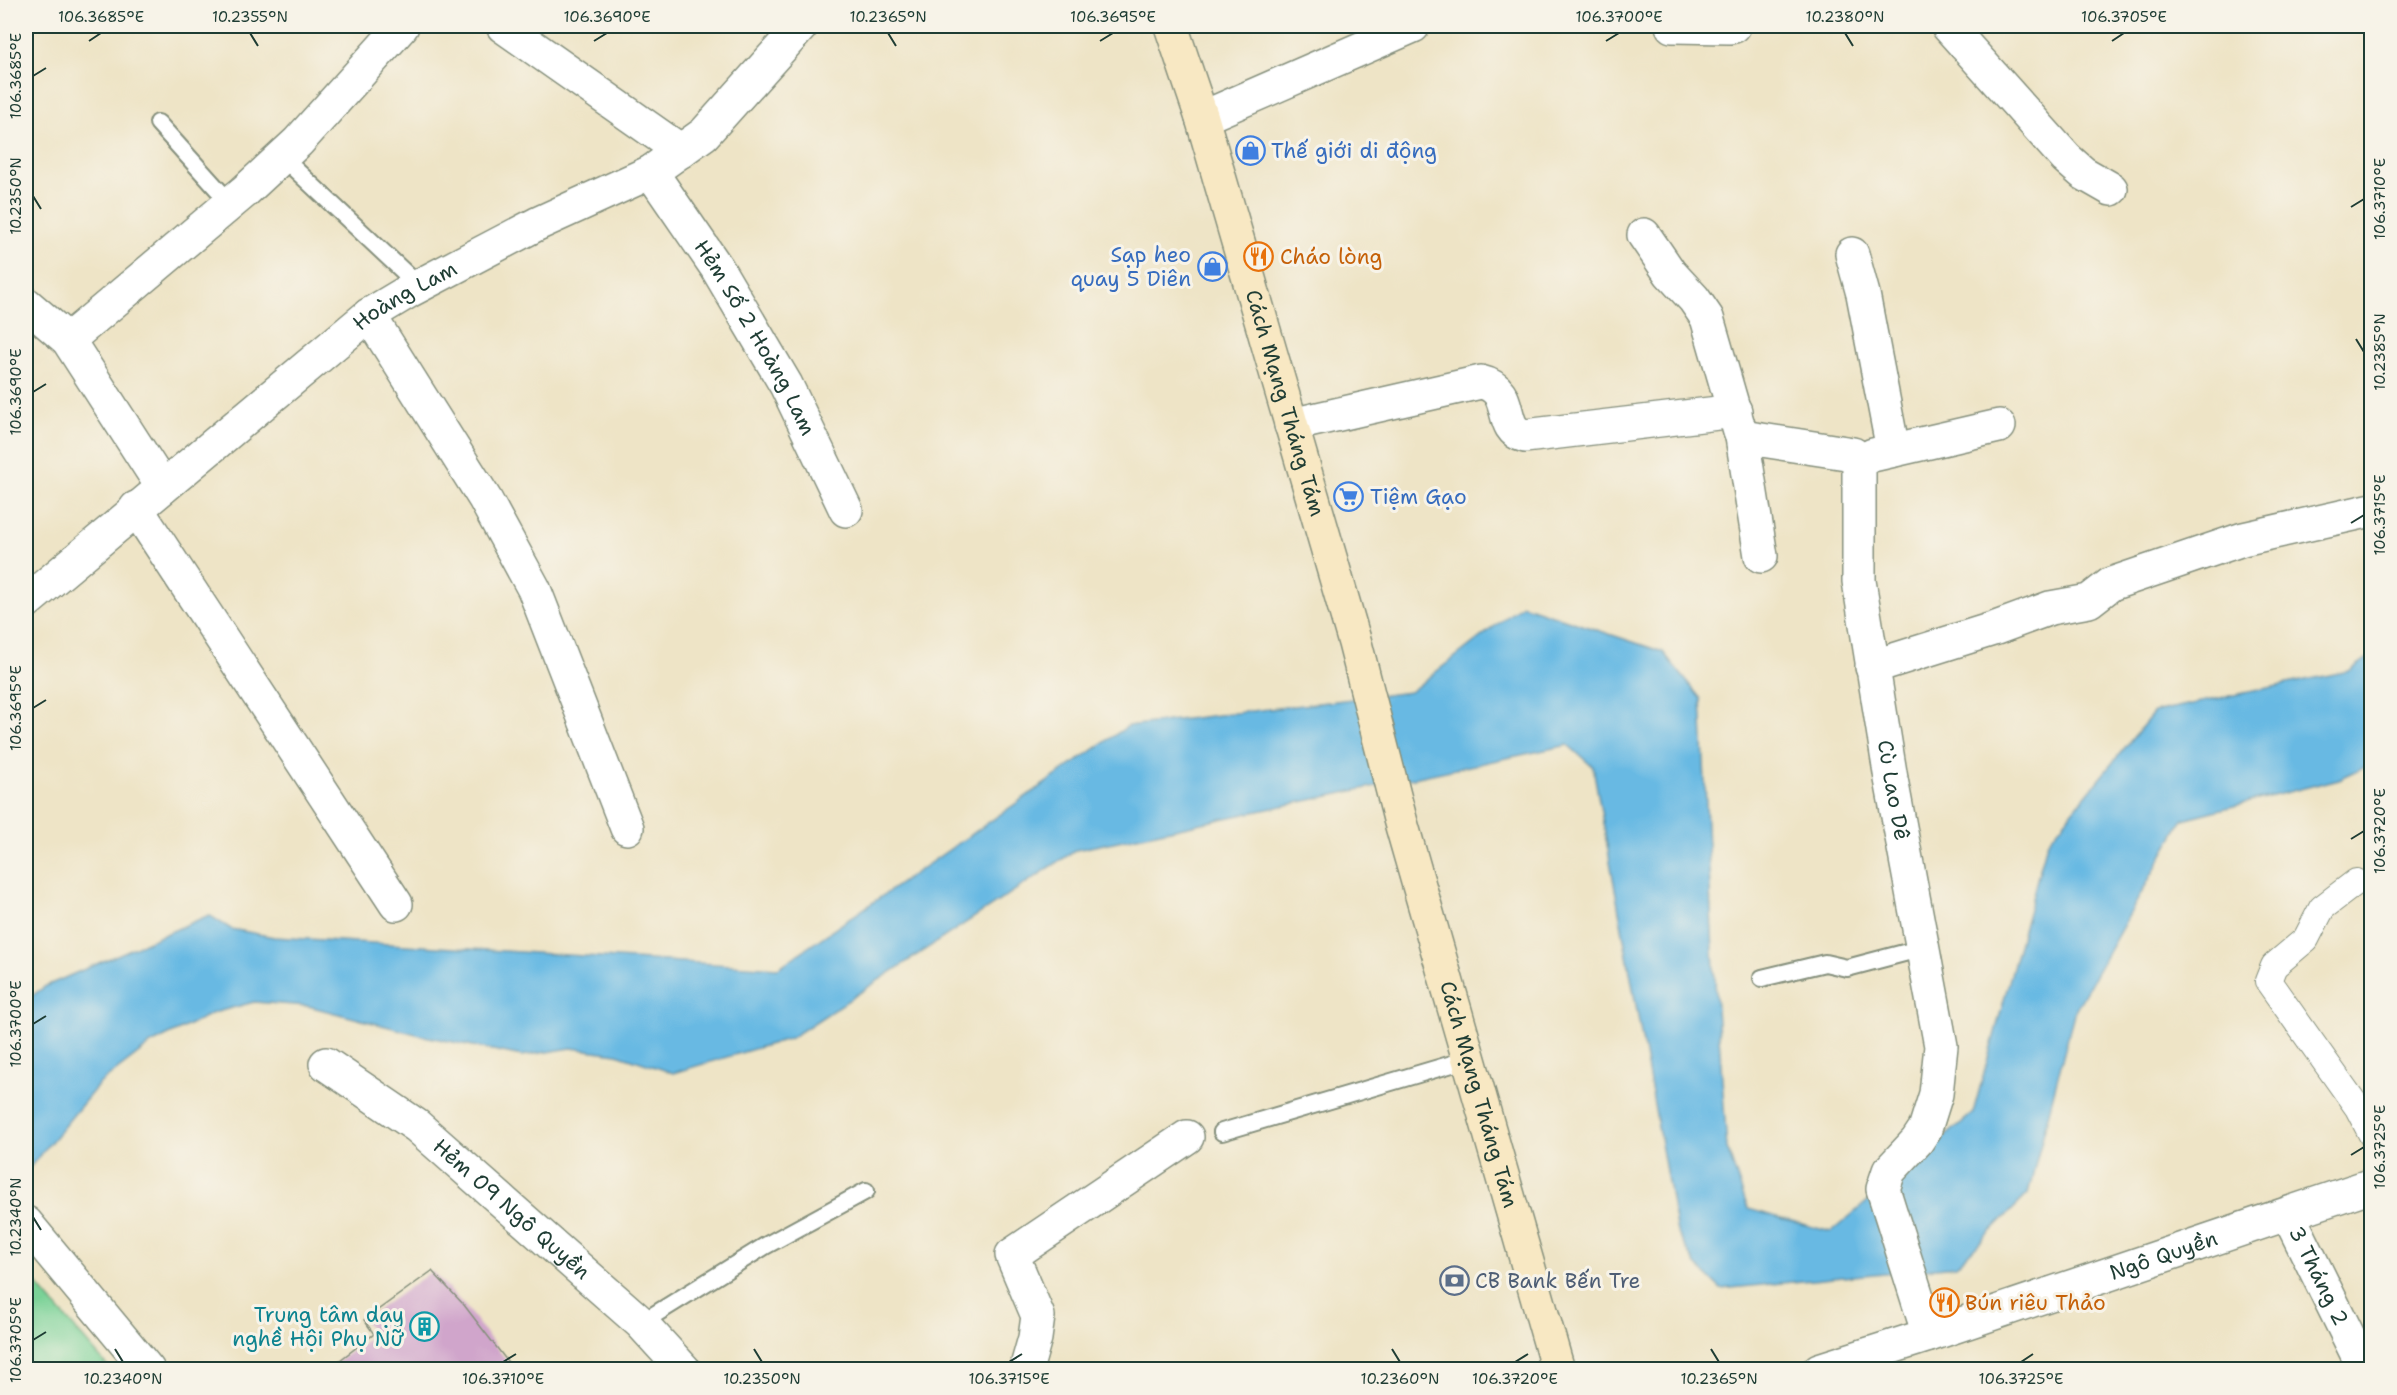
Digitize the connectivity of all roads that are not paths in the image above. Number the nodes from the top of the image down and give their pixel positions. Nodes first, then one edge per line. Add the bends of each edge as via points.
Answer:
1 (402, 26) edge
2 (503, 26) edge
3 (801, 26) edge
4 (1171, 26) edge
5 (1413, 26) edge
6 (1672, 26) edge
7 (1734, 26) edge
8 (1948, 26) edge
9 (1202, 118) junction
10 (158, 123) dead end
11 (681, 151) junction
12 (282, 156) junction
13 (651, 172) junction
14 (2111, 189) dead end
15 (230, 203) junction
16 (1644, 235) dead end
17 (1852, 254) dead end
18 (419, 286) junction
19 (26, 304) edge
20 (369, 315) junction
21 (68, 340) junction
22 (1738, 424) junction
23 (1291, 425) junction
24 (1999, 426) dead end
25 (1893, 450) junction
26 (1856, 459) junction
27 (162, 486) junction
28 (136, 508) junction
29 (846, 510) dead end
30 (2372, 510) edge
31 (1761, 556) dead end
32 (26, 602) edge
33 (1872, 667) junction
34 (627, 828) dead end
35 (2356, 882) dead end
36 (396, 904) dead end
37 (1923, 948) junction
38 (1762, 978) dead end
39 (1469, 1059) junction
40 (326, 1064) dead end
41 (1222, 1132) dead end
42 (2372, 1135) edge
43 (1187, 1137) dead end
44 (2372, 1185) edge
45 (866, 1191) dead end
46 (2288, 1214) junction
47 (26, 1223) edge
48 (641, 1323) junction
49 (1929, 1335) junction
50 (148, 1370) edge
51 (684, 1370) edge
52 (1026, 1370) edge
53 (1558, 1370) edge
54 (1819, 1370) edge
55 (2365, 1370) edge

1 - 12 street
2 - 11 street
3 - 11 street, Hoàng Lam via 704,134
4 - 9 main road, Cách Mạng Tháng Tám
5 - 9 street
6 - 7 street
8 - 14 street via 2066,158
9 - 23 main road, Cách Mạng Tháng Tám
10 - 15 lane
11 - 13 street, Hoàng Lam
12 - 15 street
12 - 18 lane
13 - 18 street, Hoàng Lam via 537,224
13 - 29 street, Hẻm Số 2 Hoàng Lam via 717,268 780,376
15 - 21 street
16 - 22 street via 1707,318
17 - 25 street
18 - 20 street, Hoàng Lam
19 - 21 street
20 - 27 street, Hoàng Lam
20 - 34 street via 485,499 534,589
21 - 27 street
22 - 23 street via 1525,436 1512,428 1500,392 1481,382
22 - 26 street via 1852,454
22 - 31 street
23 - 39 main road, Cách Mạng Tháng Tám
24 - 25 street
25 - 26 street
26 - 33 street, Cù Lao Dê via 1859,581
27 - 28 street, Hoàng Lam
28 - 32 street, Hoàng Lam
28 - 36 street
30 - 33 street via 2243,539 2111,584 2089,601 2050,608
33 - 37 street, Cù Lao Dê
35 - 42 street via 2322,908 2306,939 2274,966 2268,981 2358,1108
37 - 38 lane via 1847,968 1825,963
37 - 49 street, Cù Lao Dê via 1941,1046 1936,1094 1925,1129 1889,1171 1883,1189
39 - 41 lane
39 - 53 main road, Cách Mạng Tháng Tám
40 - 48 street, Hẻm 09 Ngô Quyền via 417,1126
43 - 52 street via 1012,1255 1038,1316
44 - 46 street, Ngô Quyền
45 - 48 lane via 765,1246
46 - 49 street, Ngô Quyền
46 - 55 street, 3 Tháng 2
47 - 50 street
48 - 51 street, Hẻm 09 Ngô Quyền
49 - 54 street, Ngô Quyền

